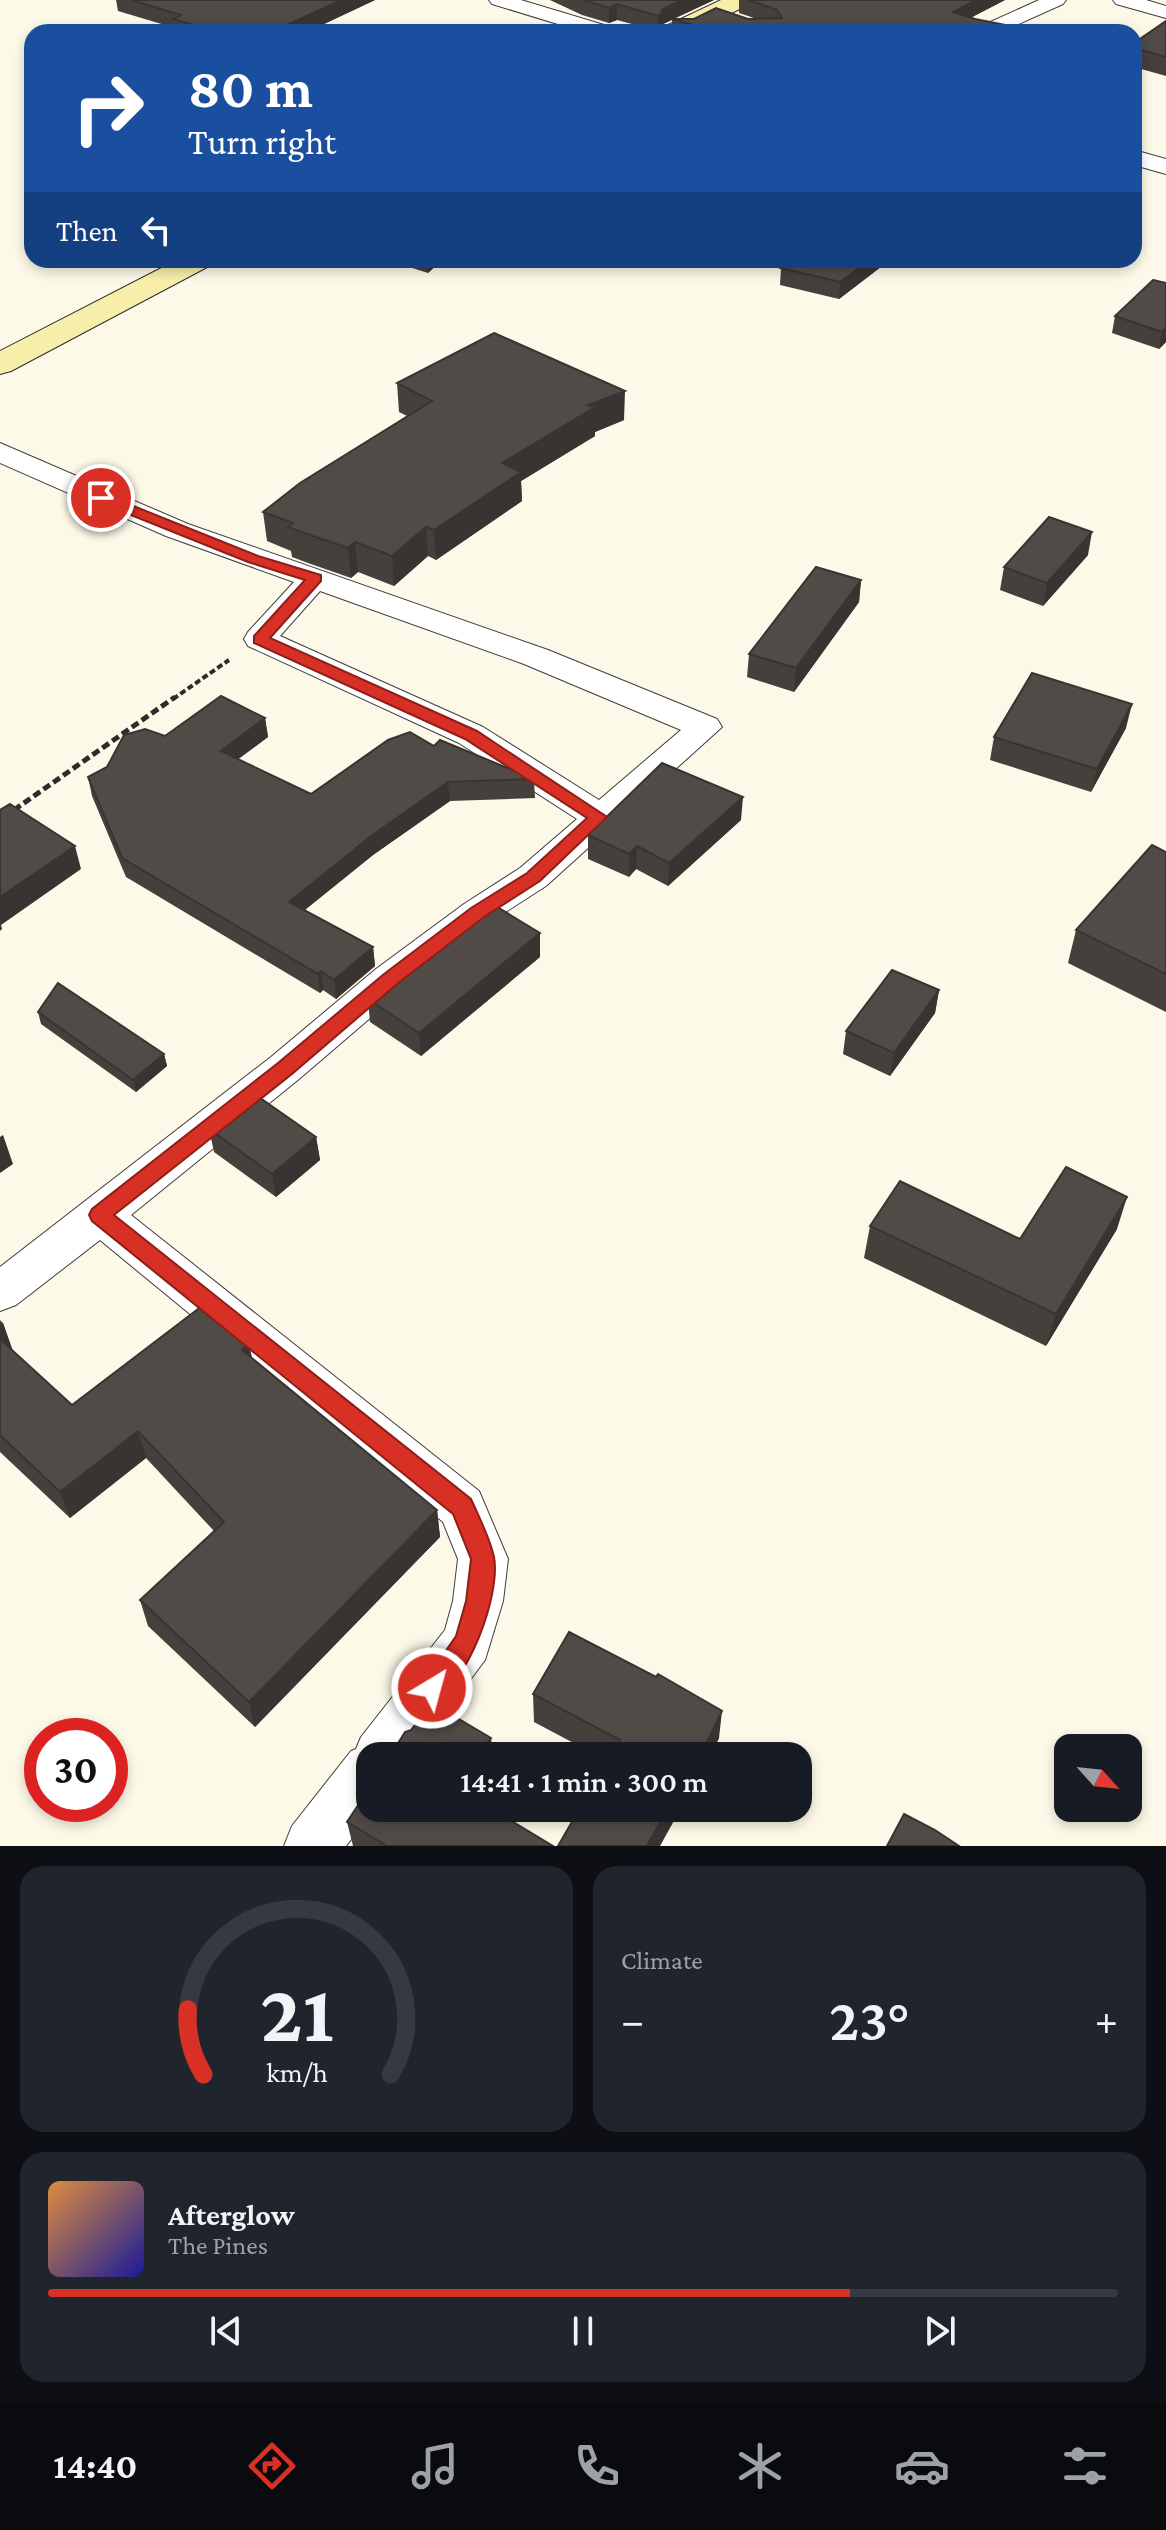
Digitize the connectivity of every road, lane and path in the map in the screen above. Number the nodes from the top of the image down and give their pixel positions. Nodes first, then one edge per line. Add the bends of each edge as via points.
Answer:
1 (499, 0) edge
2 (1056, 0) edge
3 (1123, 0) edge
4 (740, 11) edge
5 (1166, 12) edge
6 (580, 24) edge
7 (691, 24) edge
8 (1002, 24) edge
9 (1142, 160) edge
10 (1166, 167) edge
11 (184, 268) edge
12 (0, 364) edge
13 (0, 452) edge
14 (315, 578) junction
15 (260, 639) junction
16 (10, 813) edge
17 (599, 817) junction
18 (100, 1215) junction
19 (0, 1292) edge
20 (391, 1742) edge
21 (356, 1788) edge
22 (312, 1846) edge

1 - 6 street
2 - 8 street
3 - 5 street
4 - 7 main road
9 - 10 street
11 - 12 main road
13 - 14 street via 177,530
14 - 15 street
14 - 17 street via 536,657 705,727
15 - 16 path
15 - 17 street via 471,735
17 - 18 street via 533,877 390,979
18 - 19 street
18 - 20 street via 462,1507 483,1559 467,1642
21 - 22 street

